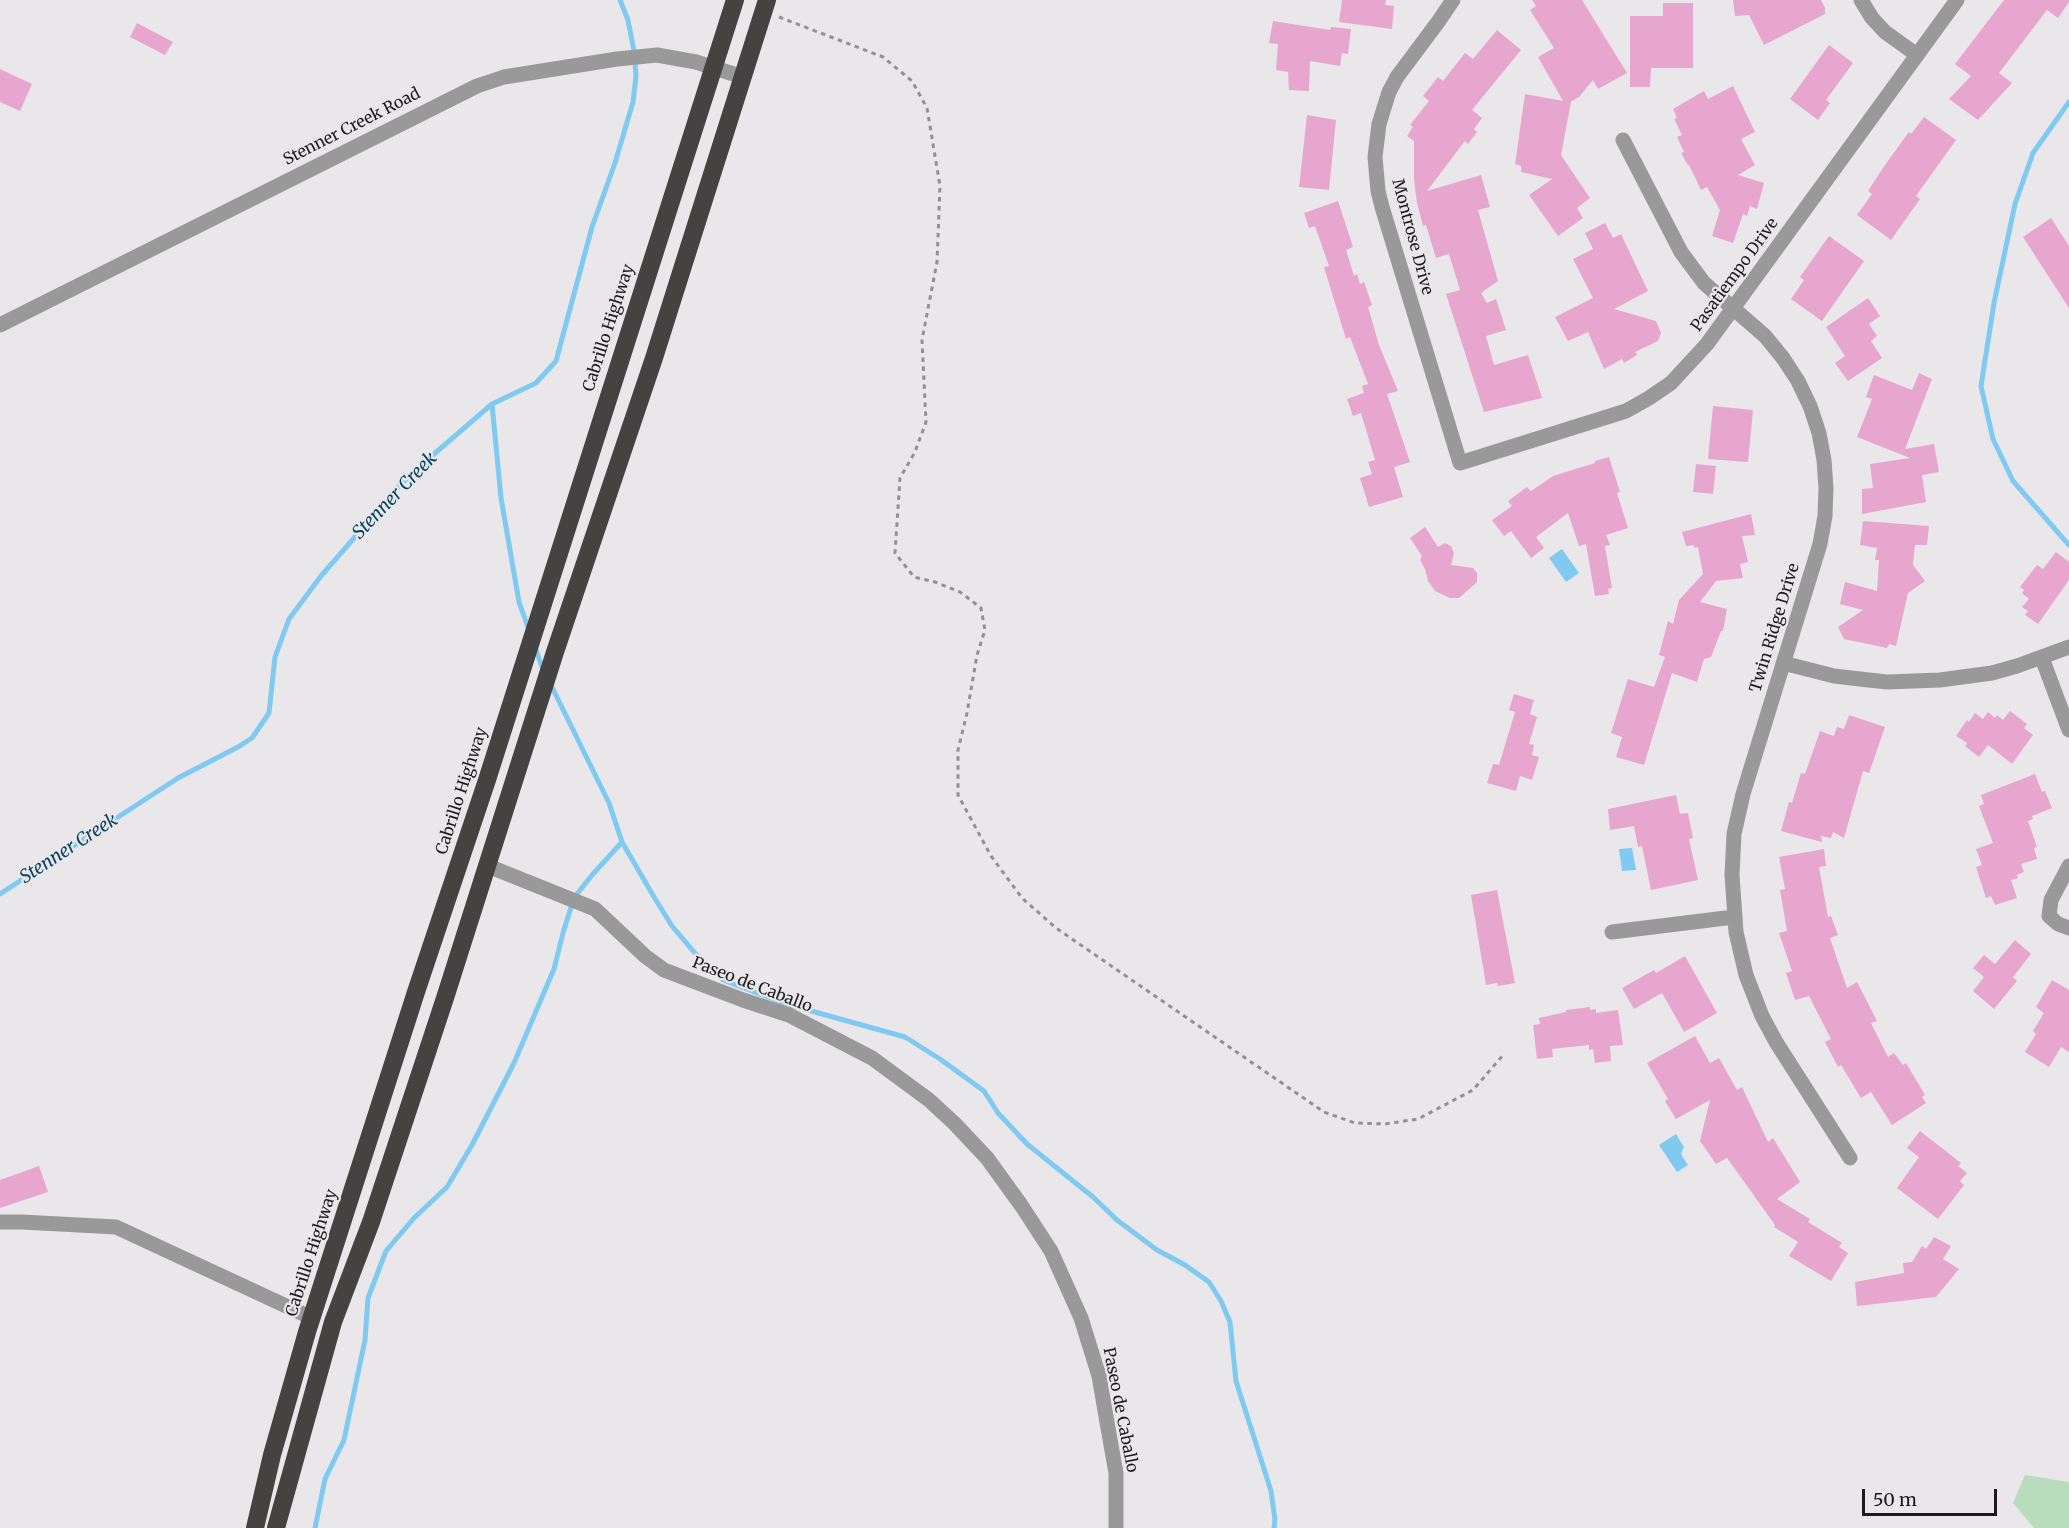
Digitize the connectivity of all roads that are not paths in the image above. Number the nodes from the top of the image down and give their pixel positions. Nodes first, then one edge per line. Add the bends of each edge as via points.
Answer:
1 (735, 0) edge
2 (1453, 0) edge
3 (1861, 0) edge
4 (1957, 0) edge
5 (765, 6) edge
6 (1917, 55) junction
7 (713, 68) junction
8 (743, 77) junction
9 (1623, 140) dead end
10 (1733, 308) junction
11 (0, 325) edge
12 (1460, 463) joint
13 (2069, 647) edge
14 (2042, 658) junction
15 (1783, 663) junction
16 (2069, 730) edge
17 (488, 866) junction
18 (2069, 866) edge
19 (1734, 917) junction
20 (2069, 928) edge
21 (1612, 932) dead end
22 (1850, 1158) dead end
23 (0, 1222) edge
24 (312, 1318) junction
25 (255, 1528) edge
26 (276, 1528) edge
27 (1116, 1528) edge

1 - 7 highway, Cabrillo Highway
2 - 12 street, Montrose Drive via 1389,92 1379,124 1375,157 1382,207
3 - 6 street via 1885,32
4 - 6 street, Pasatiempo Drive
5 - 8 highway
6 - 10 street, Pasatiempo Drive
7 - 8 street, Stenner Creek Road
7 - 11 street, Stenner Creek Road via 657,55 617,58 504,77 477,86
7 - 24 highway, Cabrillo Highway
8 - 17 highway
9 - 10 street, Twin Ridge Drive via 1681,252 1704,283
10 - 12 street, Pasatiempo Drive via 1690,364 1649,398 1601,420
10 - 15 street, Twin Ridge Drive via 1765,336 1798,381 1813,415 1824,460 1825,507 1820,544
13 - 14 street
14 - 15 street via 1992,673 1887,682 1834,676
14 - 16 street
15 - 19 street, Twin Ridge Drive via 1734,834
17 - 26 highway via 371,1222 333,1322
17 - 27 street, Paseo de Caballo via 595,909 664,970 789,1015 872,1058 954,1123 987,1158 1022,1205 1051,1251 1081,1318 1098,1376 1116,1473
18 - 20 street via 2051,900 2049,916
19 - 21 street
19 - 22 street, Twin Ridge Drive via 1746,975 1762,1016
23 - 24 street via 116,1227
24 - 25 highway, Cabrillo Highway

